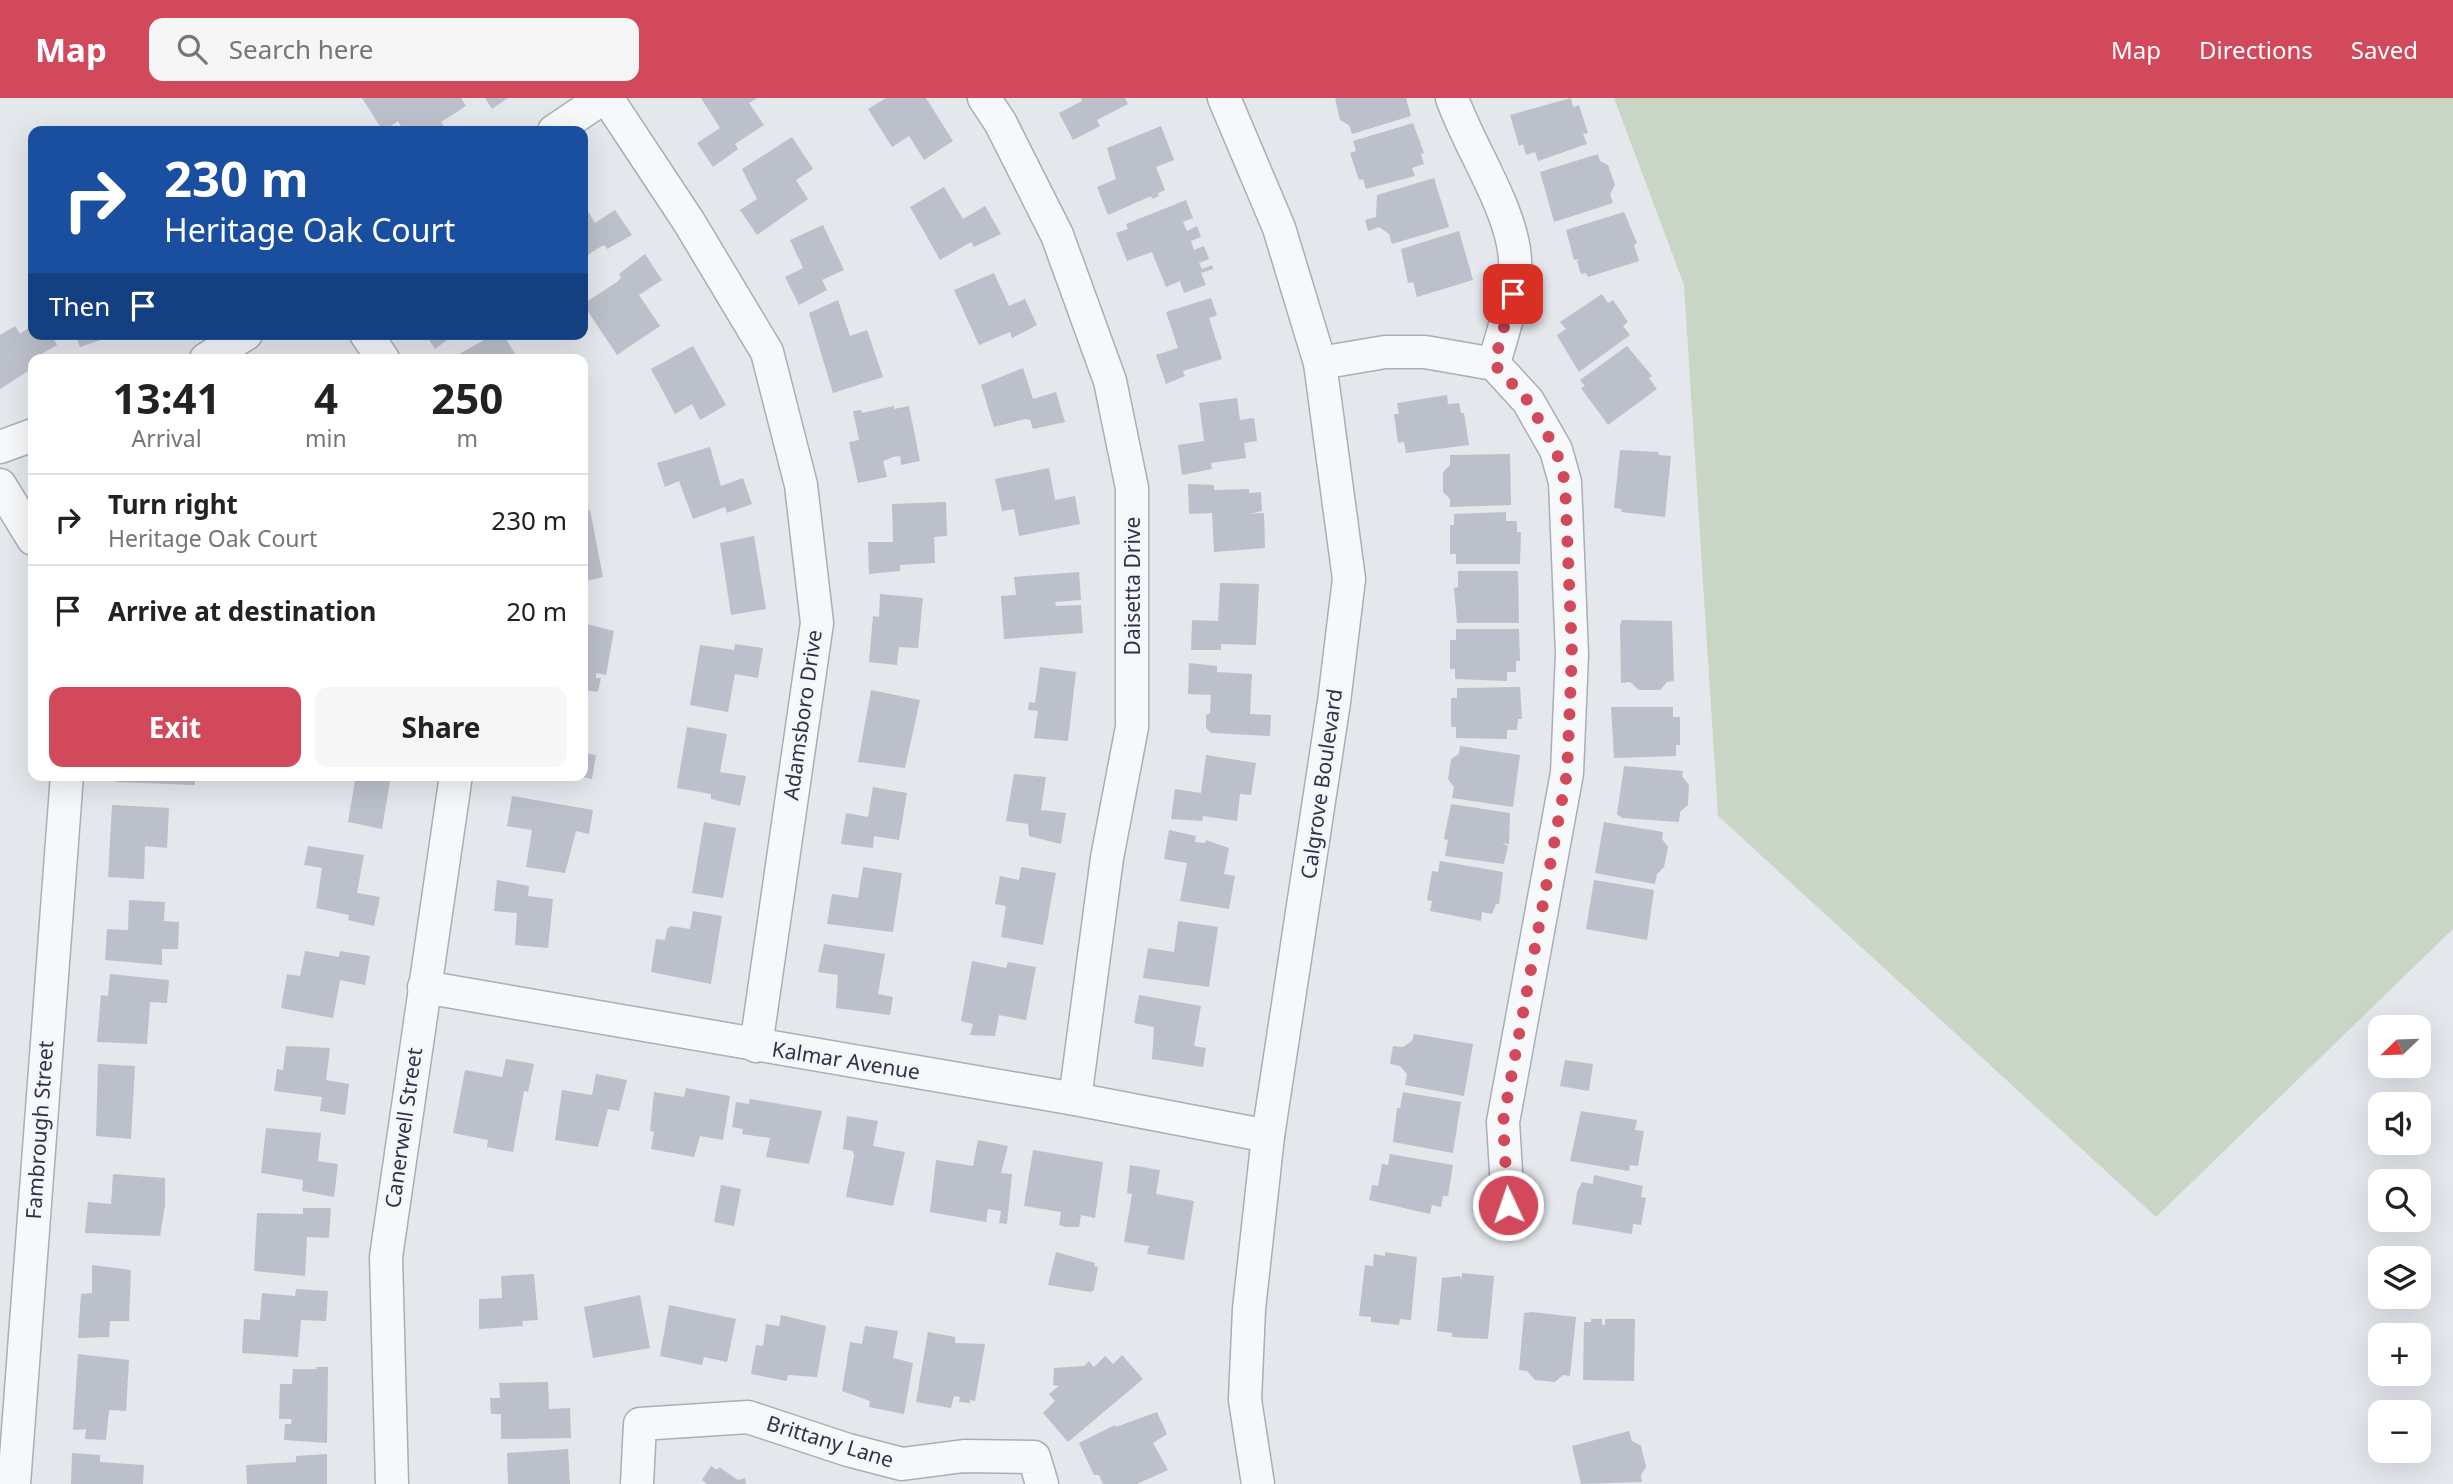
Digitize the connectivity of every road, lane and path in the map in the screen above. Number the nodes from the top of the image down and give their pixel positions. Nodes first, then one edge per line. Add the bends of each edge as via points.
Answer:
1 (605, 98) edge
2 (984, 98) edge
3 (1224, 98) edge
4 (1452, 98) edge
5 (562, 126) edge
6 (236, 340) edge
7 (214, 354) edge
8 (1320, 363) junction
9 (1494, 364) junction
10 (28, 437) edge
11 (0, 447) edge
12 (0, 485) edge
13 (28, 531) edge
14 (67, 781) edge
15 (455, 781) edge
16 (425, 987) junction
17 (756, 1046) junction
18 (1075, 1099) junction
19 (1268, 1136) junction
20 (1508, 1205) dead end
21 (14, 1484) edge
22 (391, 1484) edge
23 (637, 1484) edge
24 (1042, 1484) edge
25 (1258, 1484) edge

1 - 5 street
1 - 17 street, Adamsboro Drive via 767,352 801,485 817,623
2 - 18 street, Daisetta Drive via 1056,235 1110,381 1132,488 1132,727 1107,858
3 - 8 street, Calgrove Boulevard via 1279,228
4 - 9 street via 1506,220 1515,258 1513,294
6 - 7 street
8 - 9 street via 1385,352 1425,352
8 - 19 street, Calgrove Boulevard via 1349,579
9 - 20 street via 1528,401 1556,450 1565,482 1572,654 1567,773 1503,1122
10 - 11 street
12 - 13 street
14 - 21 street, Fambrough Street
15 - 16 street, Canerwell Street
16 - 17 street, Kalmar Avenue
16 - 22 street, Canerwell Street via 386,1257
17 - 18 street, Kalmar Avenue
18 - 19 street, Kalmar Avenue
19 - 25 street, Calgrove Boulevard via 1248,1308 1245,1400
23 - 24 street, Brittany Lane via 640,1424 748,1417 902,1464 964,1456 1034,1457

